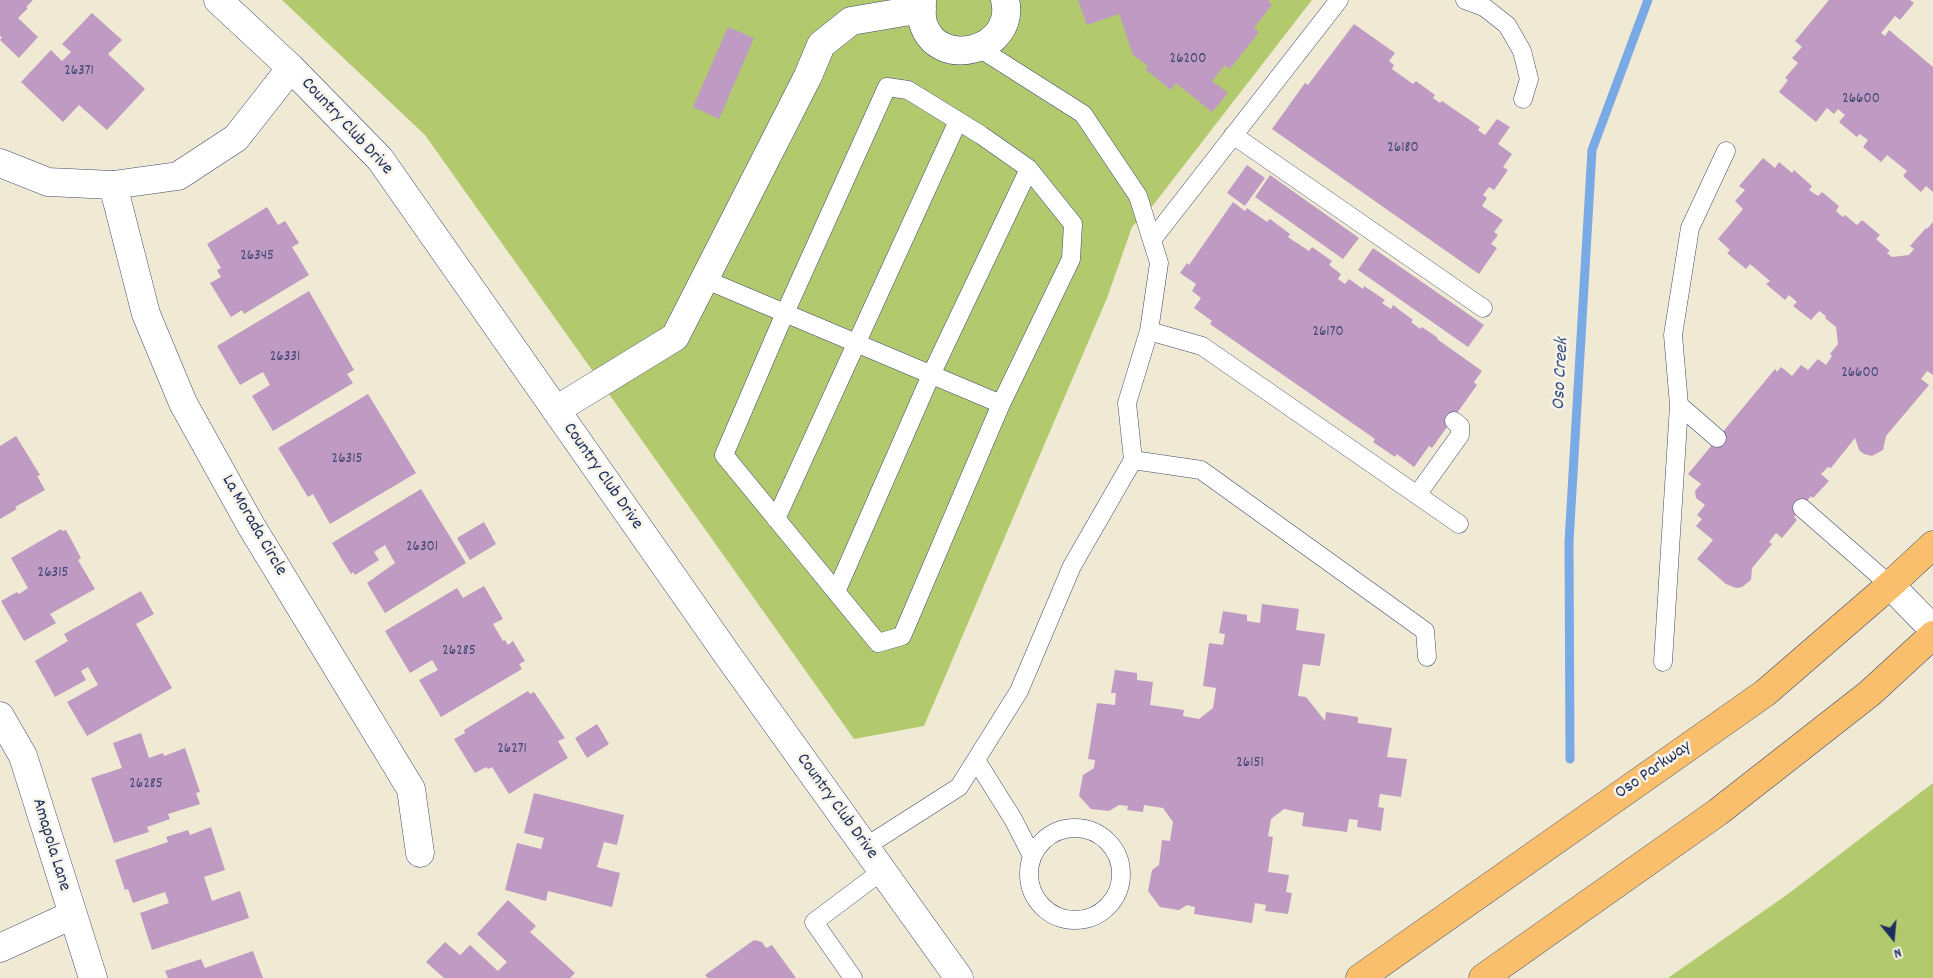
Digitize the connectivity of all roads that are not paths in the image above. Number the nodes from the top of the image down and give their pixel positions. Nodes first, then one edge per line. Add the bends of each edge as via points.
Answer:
1 (218, 0) edge
2 (1005, 0) edge
3 (1339, 0) edge
4 (1465, 0) edge
5 (922, 4) edge
6 (979, 48) junction
7 (291, 68) junction
8 (1523, 99) dead end
9 (958, 121) junction
10 (1233, 135) junction
11 (1726, 151) dead end
12 (0, 163) edge
13 (1029, 169) junction
14 (113, 185) junction
15 (1152, 240) junction
16 (704, 279) junction
17 (1482, 308) dead end
18 (785, 313) junction
19 (1149, 331) junction
20 (857, 344) junction
21 (931, 374) junction
22 (1001, 404) junction
23 (1679, 405) junction
24 (556, 410) junction
25 (1454, 421) dead end
26 (1718, 438) dead end
27 (1133, 460) junction
28 (1417, 495) junction
29 (1802, 508) dead end
30 (776, 519) junction
31 (1459, 524) dead end
32 (1933, 545) edge
33 (1890, 585) junction
34 (836, 592) junction
35 (1933, 629) edge
36 (1933, 634) edge
37 (1427, 657) dead end
38 (1663, 662) dead end
39 (0, 716) edge
40 (976, 760) junction
41 (865, 847) junction
42 (420, 853) dead end
43 (1032, 856) junction
44 (882, 871) junction
45 (72, 915) junction
46 (0, 948) edge
47 (93, 978) edge
48 (853, 978) edge
49 (958, 978) edge
50 (1360, 978) edge
51 (1483, 978) edge

1 - 7 street, Country Club Drive
2 - 6 street via 1005,17 1000,30
3 - 10 lane
4 - 8 lane via 1484,7 1507,24 1522,51 1529,79
5 - 6 street via 922,22 939,44 952,50
5 - 16 street via 851,21 821,45
6 - 15 lane via 1083,114 1138,196
7 - 14 street via 236,138 178,176
7 - 24 street, Country Club Drive via 380,159
9 - 13 lane
9 - 18 lane via 908,90 888,87
9 - 20 lane
10 - 15 lane
10 - 17 lane
11 - 23 lane via 1690,228 1673,335
12 - 14 street via 48,182
13 - 21 lane
13 - 22 lane via 1073,224 1071,259
14 - 42 street, La Morada Circle via 146,314 183,403 250,524 411,789
15 - 19 lane via 1159,263
16 - 18 lane
16 - 24 street via 675,337
18 - 20 lane
18 - 30 lane via 724,455
19 - 27 lane via 1127,403
19 - 28 lane via 1202,346
20 - 21 lane
20 - 30 lane
21 - 22 lane
21 - 34 lane
22 - 34 lane via 902,636 878,644
23 - 26 lane
23 - 38 lane
24 - 41 street, Country Club Drive
25 - 28 lane via 1460,426 1460,435
27 - 37 lane via 1201,470 1425,631
27 - 40 lane via 1072,566 1019,691
28 - 31 lane
29 - 33 lane
30 - 34 lane
32 - 33 main road, Oso Parkway
33 - 35 street
33 - 50 main road, Oso Parkway via 1765,692
36 - 51 main road via 1870,692 1718,812
39 - 45 street, Amapola Lane via 23,756
40 - 41 lane via 959,787
40 - 43 lane
41 - 44 street, Country Club Drive
43 - 43 lane via 1028,871 1030,886 1036,900 1047,912 1076,921 1091,918 1105,910 1115,898 1121,869 1117,855 1109,842 1096,833 1067,829 1053,834
44 - 48 lane via 814,922
44 - 49 street, Country Club Drive
45 - 46 street
45 - 47 street, Amapola Lane

